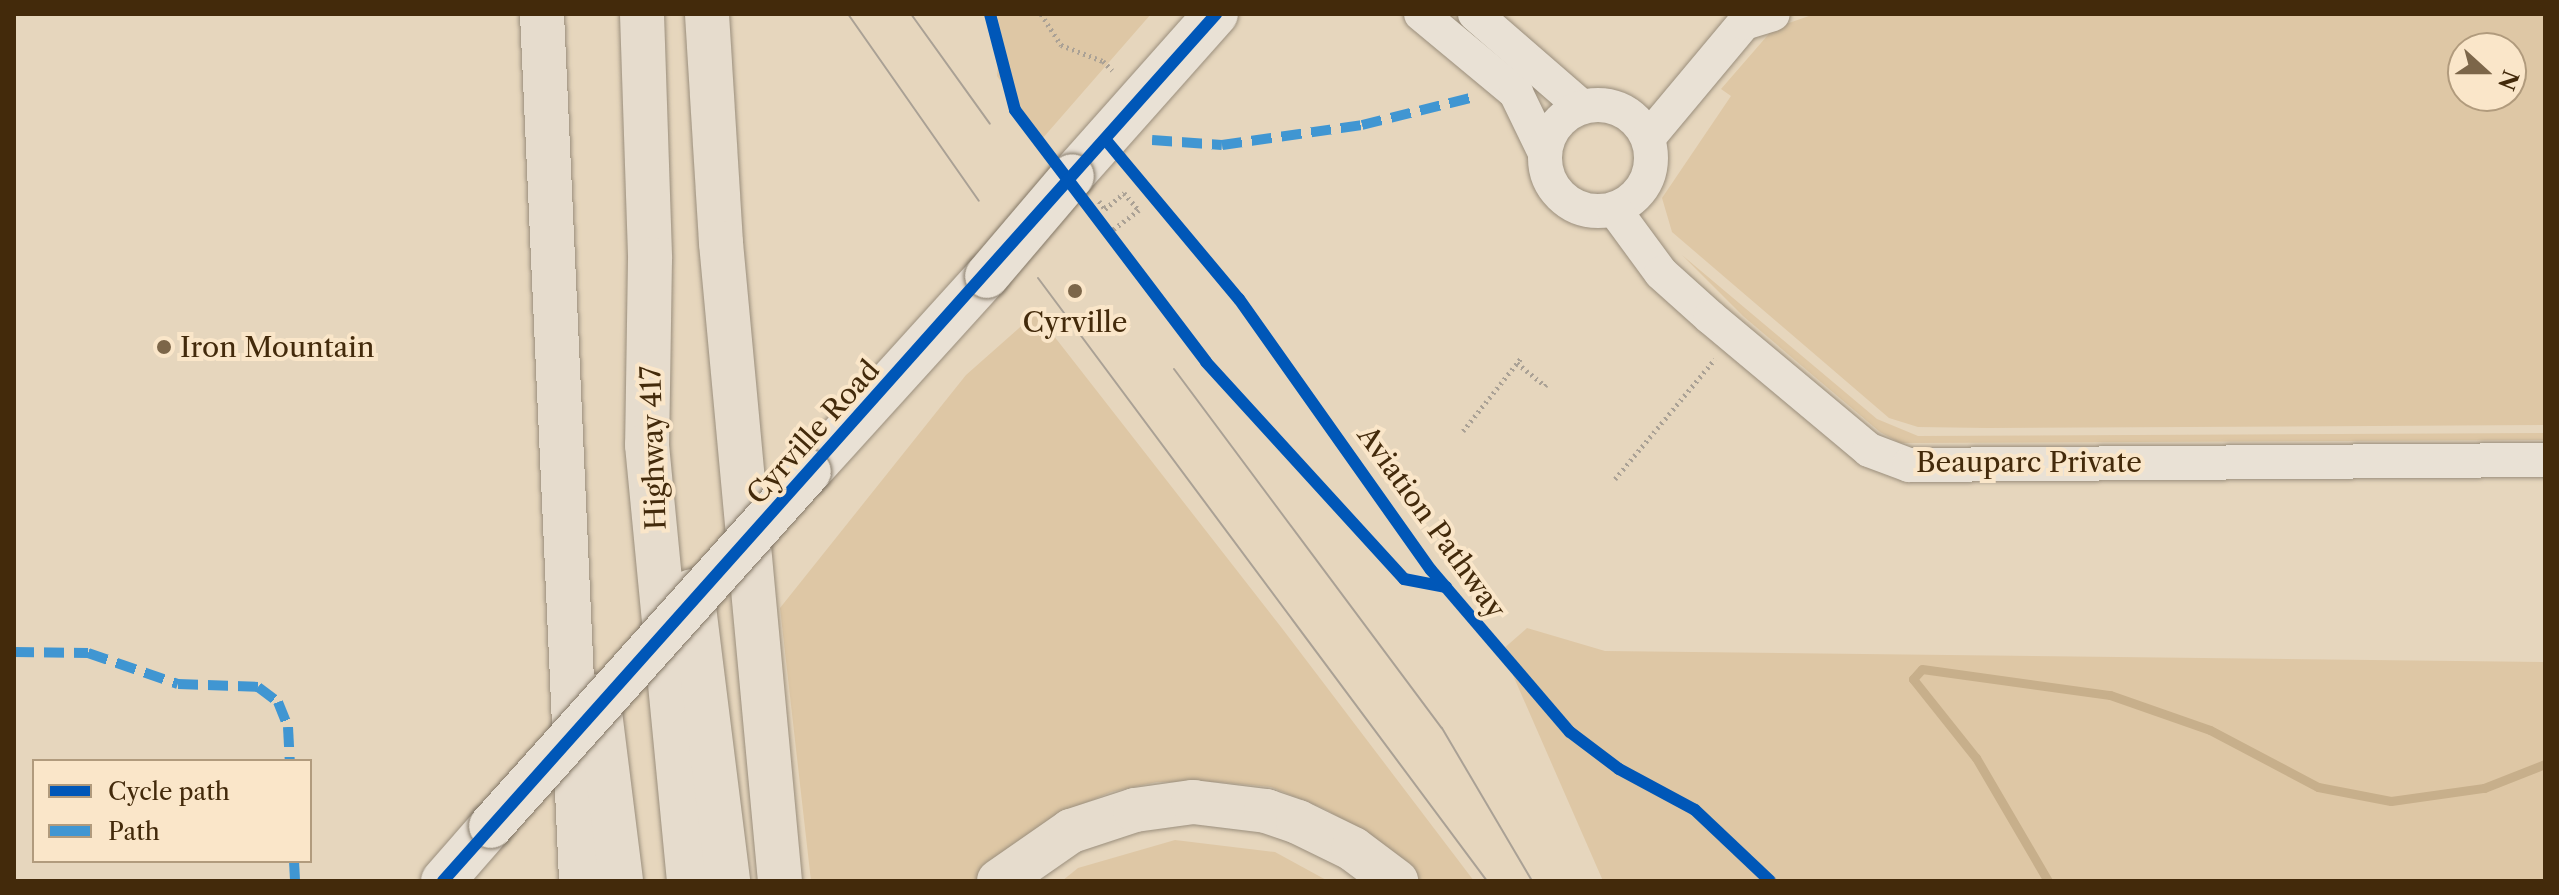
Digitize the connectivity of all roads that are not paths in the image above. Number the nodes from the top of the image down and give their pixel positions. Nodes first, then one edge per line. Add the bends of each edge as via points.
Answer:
1 (542, 14) edge
2 (642, 14) edge
3 (707, 14) edge
4 (1216, 14) edge
5 (1421, 14) edge
6 (1475, 14) edge
7 (1773, 14) edge
8 (1582, 107) junction
9 (1648, 138) junction
10 (1545, 153) junction
11 (1614, 209) junction
12 (650, 259) junction
13 (2545, 460) edge
14 (565, 496) junction
15 (443, 881) edge
16 (581, 881) edge
17 (621, 881) edge
18 (689, 881) edge
19 (728, 881) edge
20 (780, 881) edge
21 (999, 881) edge
22 (1396, 881) edge

1 - 14 highway
2 - 12 highway, Highway 417
3 - 20 highway via 721,243
4 - 15 main road, Cyrville Road, bridge via 1084,193 987,276
5 - 10 street via 1516,93
6 - 8 street
7 - 9 street via 1744,23
8 - 9 street via 1623,110
8 - 10 street via 1564,117
9 - 11 street via 1651,162 1645,182
10 - 11 street via 1547,174 1565,199 1593,211
11 - 13 street, Beauparc Private via 1661,273 1734,337 1869,450 1909,465
12 - 18 highway, Highway 417 via 647,445
12 - 19 highway via 678,444
14 - 16 highway
14 - 17 highway via 613,787
21 - 22 highway via 1071,831 1135,810 1193,802 1266,811 1298,822 1353,849

